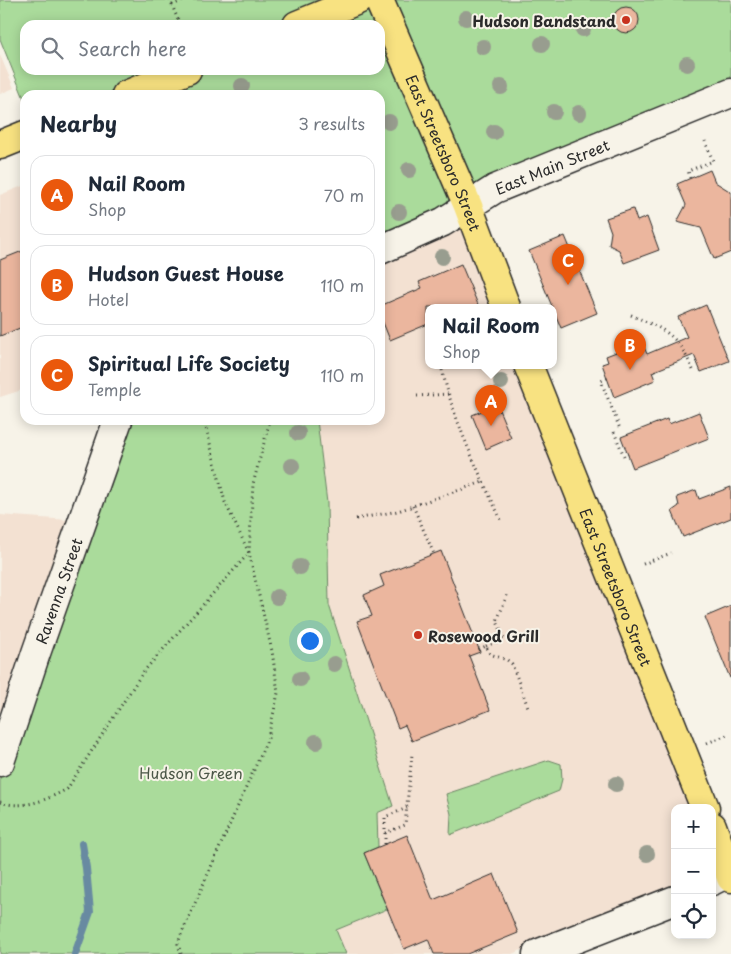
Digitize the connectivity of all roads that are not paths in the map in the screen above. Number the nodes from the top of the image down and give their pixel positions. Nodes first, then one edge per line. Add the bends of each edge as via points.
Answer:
1 (358, 0) edge
2 (379, 0) edge
3 (309, 20) edge
4 (175, 75) edge
5 (138, 90) edge
6 (731, 93) edge
7 (20, 137) edge
8 (0, 145) edge
9 (468, 206) junction
10 (385, 248) edge
11 (505, 304) edge
12 (530, 369) edge
13 (116, 425) edge
14 (0, 762) edge
15 (703, 804) edge
16 (716, 839) edge
17 (725, 868) edge
18 (671, 902) edge
19 (537, 954) edge

1 - 3 main road
2 - 9 main road, East Streetsboro Street
4 - 5 main road
6 - 9 street, East Main Street via 496,189
7 - 8 main road
9 - 10 street, East Main Street via 443,222
9 - 11 main road, East Streetsboro Street
12 - 15 main road, East Streetsboro Street
13 - 14 street, Ravenna Street
16 - 17 main road
18 - 19 street

